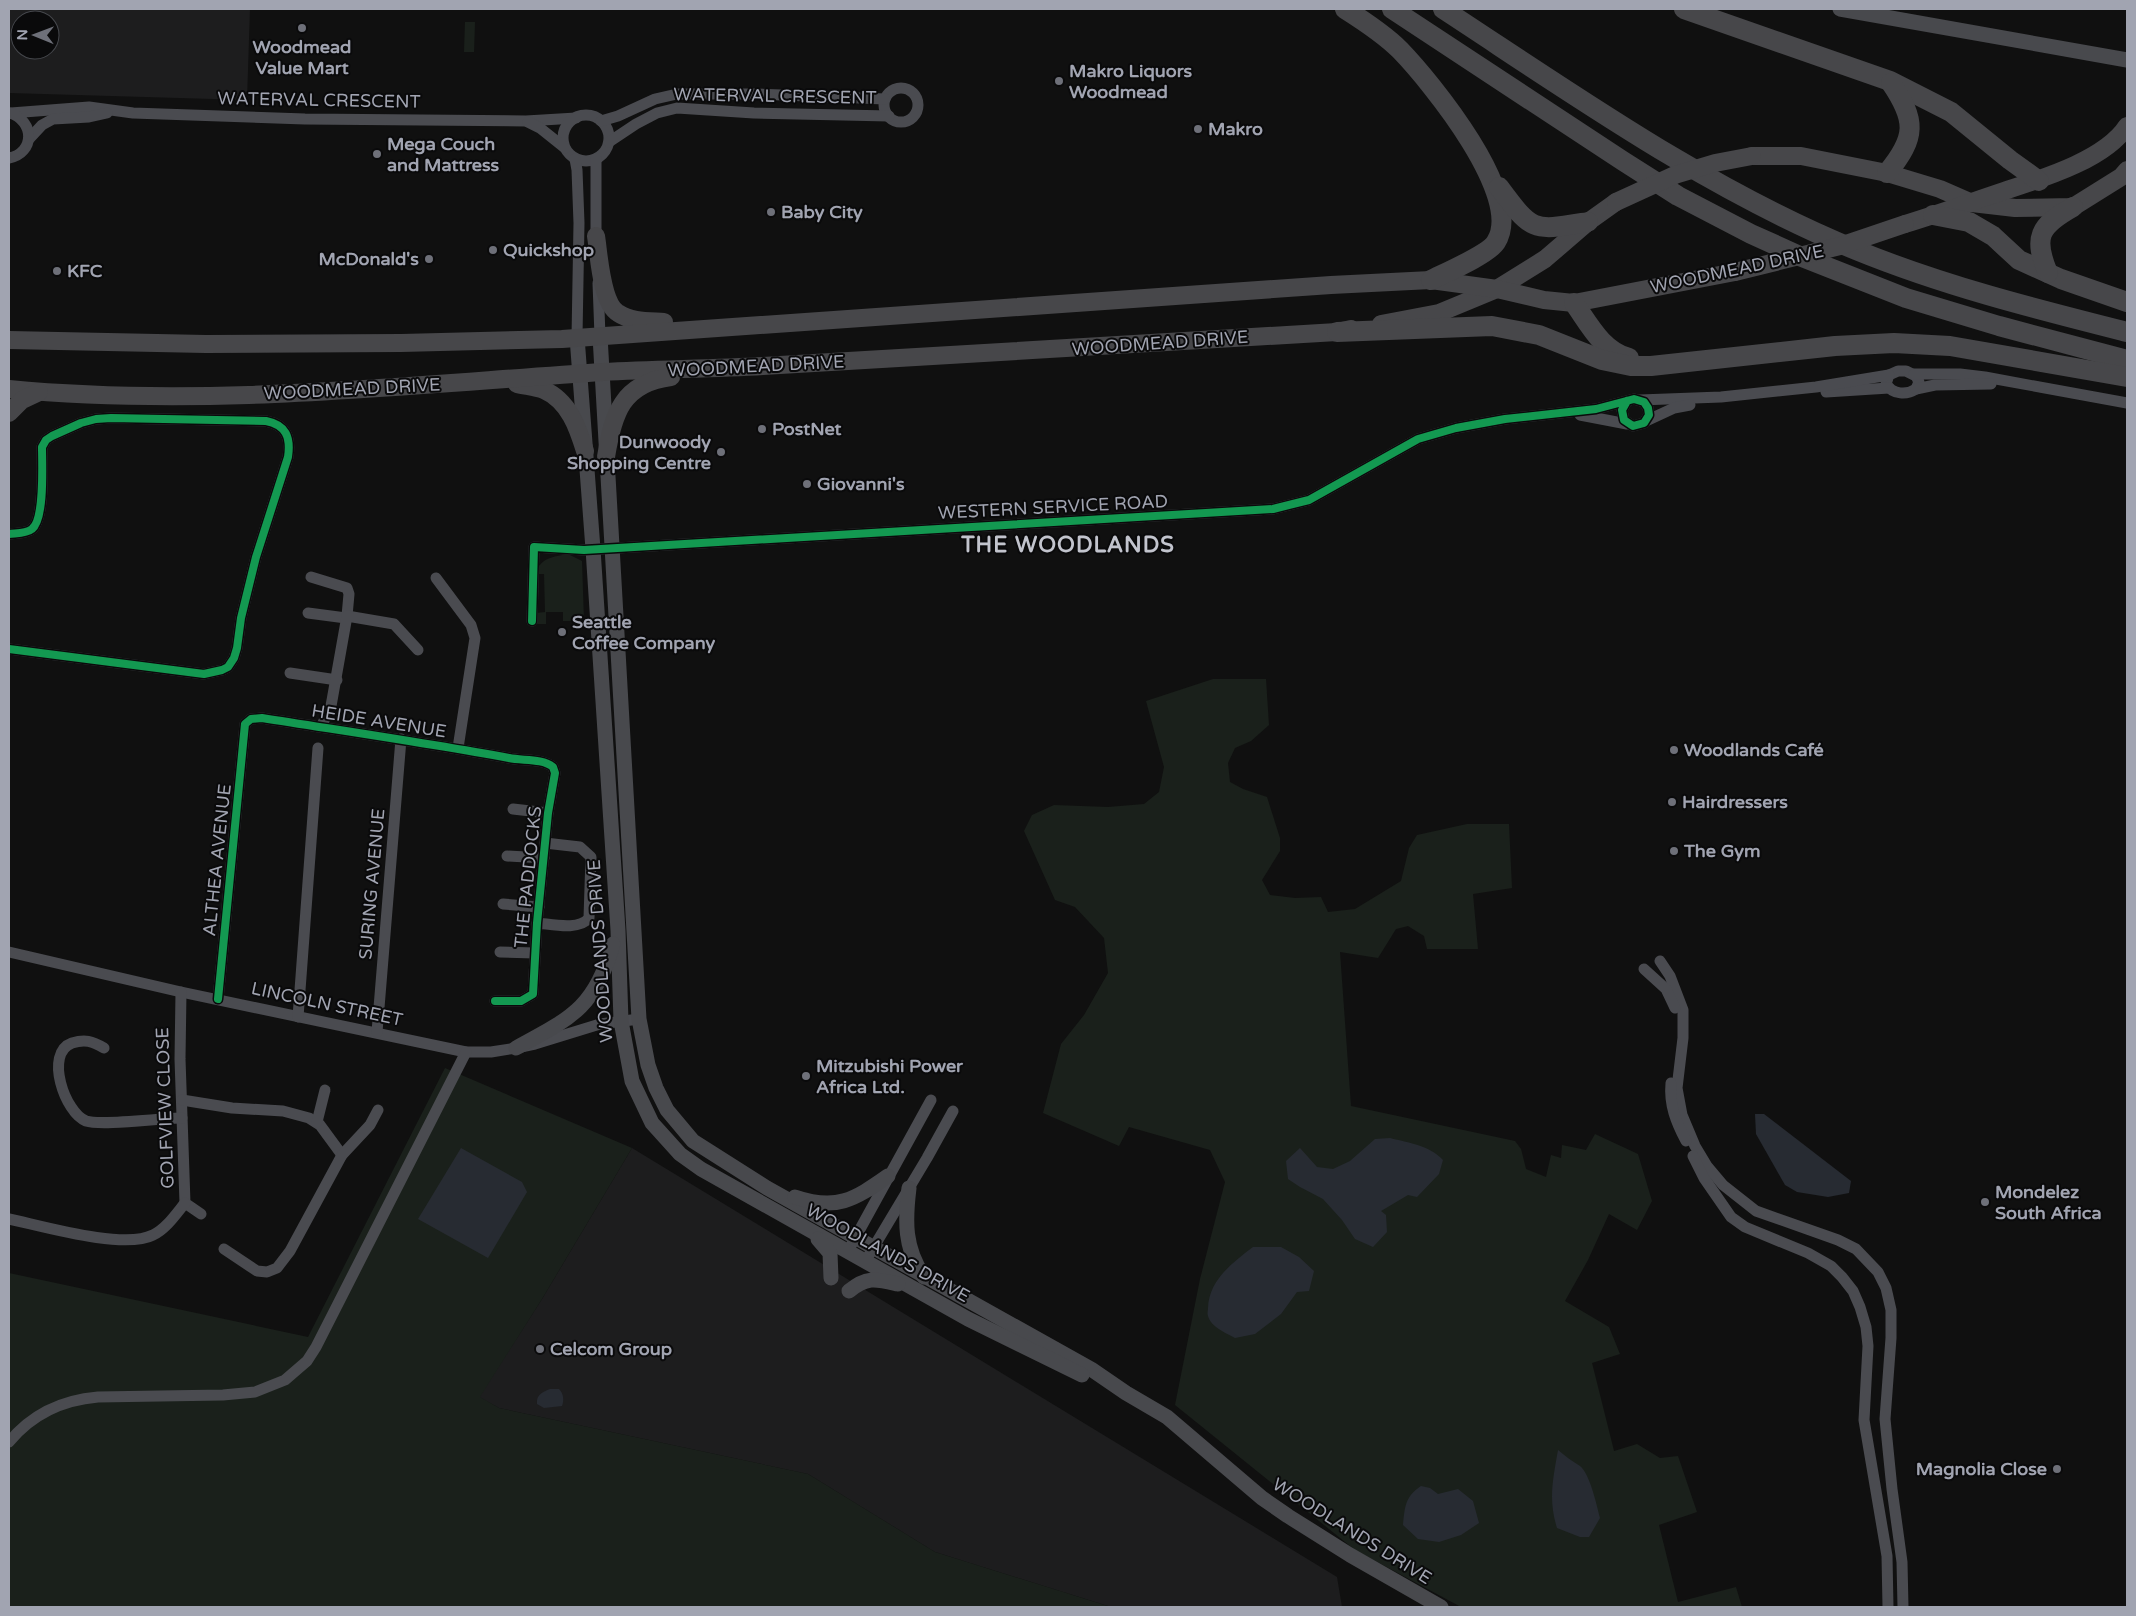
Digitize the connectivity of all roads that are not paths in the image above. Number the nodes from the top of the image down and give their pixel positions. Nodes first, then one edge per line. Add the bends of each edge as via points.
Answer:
1 (1345, 9) edge
2 (1392, 9) edge
3 (1442, 9) edge
4 (1684, 9) edge
5 (1840, 9) edge
6 (2127, 60) edge
7 (1890, 81) junction
8 (885, 99) junction
9 (111, 112) junction
10 (10, 113) edge
11 (889, 116) junction
12 (576, 118) junction
13 (526, 121) junction
14 (601, 121) junction
15 (2127, 126) edge
16 (29, 139) junction
17 (609, 142) junction
18 (565, 148) junction
19 (9, 158) edge
20 (575, 159) junction
21 (596, 159) junction
22 (2127, 170) edge
23 (1888, 173) junction
24 (1491, 175) junction
25 (2039, 181) junction
26 (1972, 203) junction
27 (2073, 208) junction
28 (1933, 215) junction
29 (1588, 222) junction
30 (596, 236) junction
31 (2048, 273) junction
32 (1431, 280) junction
33 (1497, 289) junction
34 (2127, 302) edge
35 (1574, 303) junction
36 (725, 326) junction
37 (1337, 332) junction
38 (2127, 332) edge
39 (600, 336) junction
40 (577, 338) junction
41 (9, 340) edge
42 (2127, 360) edge
43 (1679, 363) junction
44 (743, 367) junction
45 (602, 372) junction
46 (579, 374) junction
47 (1914, 374) junction
48 (1889, 375) junction
49 (2127, 377) edge
50 (498, 379) junction
51 (2013, 384) junction
52 (1889, 388) junction
53 (9, 389) edge
54 (1916, 389) junction
55 (40, 392) junction
56 (1640, 400) junction
57 (1627, 401) junction
58 (2127, 403) edge
59 (9, 413) edge
60 (1566, 413) junction
61 (1646, 421) junction
62 (1627, 424) junction
63 (585, 451) junction
64 (606, 457) junction
65 (9, 534) edge
66 (611, 548) junction
67 (593, 549) junction
68 (311, 578) dead end
69 (436, 578) dead end
70 (308, 613) dead end
71 (347, 617) junction
72 (532, 622) dead end
73 (9, 648) edge
74 (418, 650) dead end
75 (290, 673) dead end
76 (336, 680) junction
77 (245, 724) joint
78 (321, 727) junction
79 (401, 739) junction
80 (318, 748) dead end
81 (458, 748) junction
82 (511, 759) joint
83 (513, 810) dead end
84 (548, 813) junction
85 (545, 843) junction
86 (507, 856) dead end
87 (544, 858) junction
88 (503, 904) dead end
89 (538, 907) junction
90 (537, 923) junction
91 (618, 930) junction
92 (9, 952) edge
93 (500, 952) dead end
94 (535, 953) junction
95 (1660, 961) dead end
96 (1644, 969) dead end
97 (181, 992) junction
98 (218, 999) junction
99 (495, 1001) dead end
100 (298, 1017) junction
101 (639, 1019) junction
102 (621, 1021) junction
103 (377, 1032) junction
104 (104, 1048) dead end
105 (516, 1048) junction
106 (466, 1052) junction
107 (325, 1090) dead end
108 (182, 1100) junction
109 (931, 1100) dead end
110 (378, 1110) dead end
111 (953, 1111) dead end
112 (182, 1118) junction
113 (317, 1122) junction
114 (342, 1155) junction
115 (888, 1176) junction
116 (767, 1188) junction
117 (909, 1188) junction
118 (185, 1203) junction
119 (201, 1214) dead end
120 (9, 1219) edge
121 (810, 1231) junction
122 (851, 1244) junction
123 (224, 1249) dead end
124 (869, 1254) junction
125 (831, 1278) dead end
126 (925, 1278) junction
127 (911, 1286) junction
128 (849, 1291) dead end
129 (1126, 1393) junction
130 (9, 1442) edge
131 (1441, 1607) edge
132 (1888, 1607) edge
133 (1903, 1607) edge

1 - 24 highway via 1400,50 1450,109
2 - 42 highway via 1678,196 1752,234 1906,298
3 - 38 highway via 1625,128 1766,209 1854,250 1912,272 2006,301
4 - 7 highway
5 - 6 main road
7 - 23 highway via 1905,103 1910,130 1900,158
7 - 25 highway via 1951,112
8 - 11 street via 885,111
8 - 11 street via 890,91 900,87 912,91 918,100 917,112 908,120 896,121
8 - 14 street, WATERVAL CRESCENT via 677,94 655,99
9 - 10 street, WATERVAL CRESCENT via 89,107
9 - 13 street, WATERVAL CRESCENT via 305,119
9 - 16 street, WATERVAL CRESCENT via 53,119
10 - 16 street via 27,125
11 - 17 street, WATERVAL CRESCENT via 677,108 657,113
12 - 13 street, WATERVAL CRESCENT
12 - 14 street via 587,115
12 - 18 street via 564,133
13 - 18 street
14 - 17 street via 606,127
15 - 25 main road, WOODMEAD DRIVE via 2111,144
16 - 19 street, WATERVAL CRESCENT via 23,151
17 - 21 street
18 - 20 street
20 - 21 street
20 - 40 street via 579,223
21 - 30 street
22 - 27 main road
23 - 26 main road, WOODMEAD DRIVE
23 - 29 main road, WOODMEAD DRIVE, bridge via 1802,156 1752,156 1675,175 1616,202
24 - 29 highway via 1519,213 1537,227 1548,229
24 - 32 highway via 1502,219 1496,243
25 - 26 main road, WOODMEAD DRIVE
26 - 27 main road, WOODMEAD DRIVE via 2015,208
26 - 28 main road, WOODMEAD DRIVE
27 - 31 highway via 2055,217 2040,239 2040,254
28 - 31 highway via 1969,222 1993,236 2019,260
28 - 35 main road, WOODMEAD DRIVE, bridge via 1840,246 1735,272
29 - 33 main road, WOODMEAD DRIVE via 1545,259
30 - 36 main road via 608,298 617,313 635,319
30 - 39 street
31 - 34 highway
32 - 33 main road, WOODMEAD DRIVE
32 - 36 main road, WOODMEAD DRIVE
33 - 35 main road, WOODMEAD DRIVE
33 - 37 main road, WOODMEAD DRIVE via 1439,313
35 - 43 highway via 1602,342 1618,355
36 - 39 main road, WOODMEAD DRIVE
37 - 43 highway via 1492,326 1539,335 1602,360 1631,366
37 - 44 main road, WOODMEAD DRIVE
39 - 40 main road, WOODMEAD DRIVE
39 - 45 main road, WOODLANDS DRIVE
40 - 41 main road, WOODMEAD DRIVE via 215,344
40 - 46 main road, WOODLANDS DRIVE
43 - 49 highway via 1894,343 1950,346
44 - 45 main road, WOODMEAD DRIVE
44 - 64 main road via 664,378 638,388 627,397 612,424
45 - 46 main road, WOODMEAD DRIVE
45 - 64 main road, WOODLANDS DRIVE
46 - 50 main road, WOODMEAD DRIVE
46 - 63 main road, WOODLANDS DRIVE
47 - 48 street via 1898,371
47 - 51 street via 1960,374
47 - 54 street via 1919,382
48 - 52 street via 1886,384
48 - 56 street via 1739,395
50 - 55 main road, WOODMEAD DRIVE via 417,387 219,396
50 - 63 main road via 544,390 563,404 572,415
51 - 54 street via 1935,385
51 - 58 street
52 - 54 street via 1900,393
52 - 61 street via 1681,406
53 - 55 main road, WOODMEAD DRIVE
55 - 59 main road via 22,400
56 - 57 street
56 - 61 street via 1648,408
57 - 60 street, WESTERN SERVICE ROAD
57 - 62 street via 1622,413
60 - 62 street, WESTERN SERVICE ROAD
60 - 66 street, WESTERN SERVICE ROAD via 1474,424 1435,433 1418,439 1315,498 1273,509
61 - 62 street via 1637,426
63 - 67 main road, WOODLANDS DRIVE
64 - 66 main road, WOODLANDS DRIVE
65 - 73 street via 32,529 39,519 42,447 46,440 81,423 111,418 266,421 276,423 288,436 288,457 256,557 237,648 228,667 204,674
66 - 67 street, WESTERN SERVICE ROAD
66 - 101 main road, WOODLANDS DRIVE
67 - 72 street, WESTERN SERVICE ROAD via 534,547
67 - 91 main road, WOODLANDS DRIVE
68 - 71 street via 345,586 349,594
69 - 81 street via 476,638
70 - 71 street
71 - 74 street via 394,624
71 - 76 street
75 - 76 street
76 - 78 street via 331,706
77 - 78 street, HEIDE AVENUE via 251,719 262,718
77 - 98 street, ALTHEA AVENUE
78 - 79 street, HEIDE AVENUE
79 - 81 street, HEIDE AVENUE
79 - 103 street, SURING AVENUE
80 - 100 street
81 - 82 street, HEIDE AVENUE
82 - 84 street, THE PADDOCKS via 546,763 553,767 555,773
83 - 84 street, THE PADDOCKS
84 - 85 street, THE PADDOCKS
85 - 87 street, THE PADDOCKS
85 - 90 street, THE PADDOCKS via 580,847 591,857 590,918 574,925
86 - 87 street, THE PADDOCKS
87 - 89 street, THE PADDOCKS
88 - 89 street, THE PADDOCKS
89 - 90 street, THE PADDOCKS
90 - 94 street, THE PADDOCKS
91 - 102 main road, WOODLANDS DRIVE
91 - 105 main road via 603,977 586,1001 564,1022
92 - 97 street, LINCOLN STREET
93 - 94 street, THE PADDOCKS
94 - 99 street, THE PADDOCKS via 531,996 521,1001
95 - 133 street via 1670,976 1683,1010 1677,1088 1682,1115 1707,1166 1723,1185 1756,1211 1856,1249 1878,1272 1886,1288 1891,1310 1891,1338 1885,1419 1902,1562
96 - 132 street via 1666,989 1678,1017 1671,1104 1677,1124 1704,1178 1731,1216 1746,1227 1831,1266 1848,1284 1860,1307 1868,1346 1864,1420 1887,1556
97 - 98 street, LINCOLN STREET
97 - 108 street, GOLFVIEW CLOSE
98 - 100 street, LINCOLN STREET
100 - 103 street, LINCOLN STREET
101 - 102 street, LINCOLN STREET
101 - 116 main road, WOODLANDS DRIVE via 656,1088 675,1121 693,1141
102 - 105 street, LINCOLN STREET
102 - 121 main road, WOODLANDS DRIVE via 632,1081 652,1123 665,1139 701,1169
103 - 106 street, LINCOLN STREET
104 - 112 street via 92,1042 79,1041 63,1049 58,1059 62,1087 74,1112 97,1123
105 - 106 street, LINCOLN STREET
106 - 130 street via 316,1347 294,1373 276,1386 244,1394 78,1399 30,1420
107 - 113 street
108 - 112 street, GOLFVIEW CLOSE
108 - 113 street via 232,1108 283,1111
109 - 115 street
110 - 114 street via 370,1125
111 - 117 street
112 - 118 street, GOLFVIEW CLOSE
113 - 114 street
114 - 123 street via 290,1252 277,1268 257,1271
115 - 116 main road via 858,1197 832,1204 803,1200
115 - 122 street
116 - 122 main road, WOODLANDS DRIVE
117 - 124 street
117 - 126 main road via 906,1236 916,1265
118 - 119 street, GOLFVIEW CLOSE
118 - 120 street via 164,1227 146,1238 125,1240
121 - 122 main road, WOODLANDS DRIVE
121 - 125 main road via 830,1253
122 - 124 main road, WOODLANDS DRIVE
124 - 126 main road, WOODLANDS DRIVE
124 - 127 main road, WOODLANDS DRIVE
126 - 129 main road, WOODLANDS DRIVE via 1091,1370
127 - 128 main road via 868,1280
127 - 129 main road, WOODLANDS DRIVE via 968,1320 1040,1356
129 - 131 main road, WOODLANDS DRIVE via 1166,1417 1288,1516

